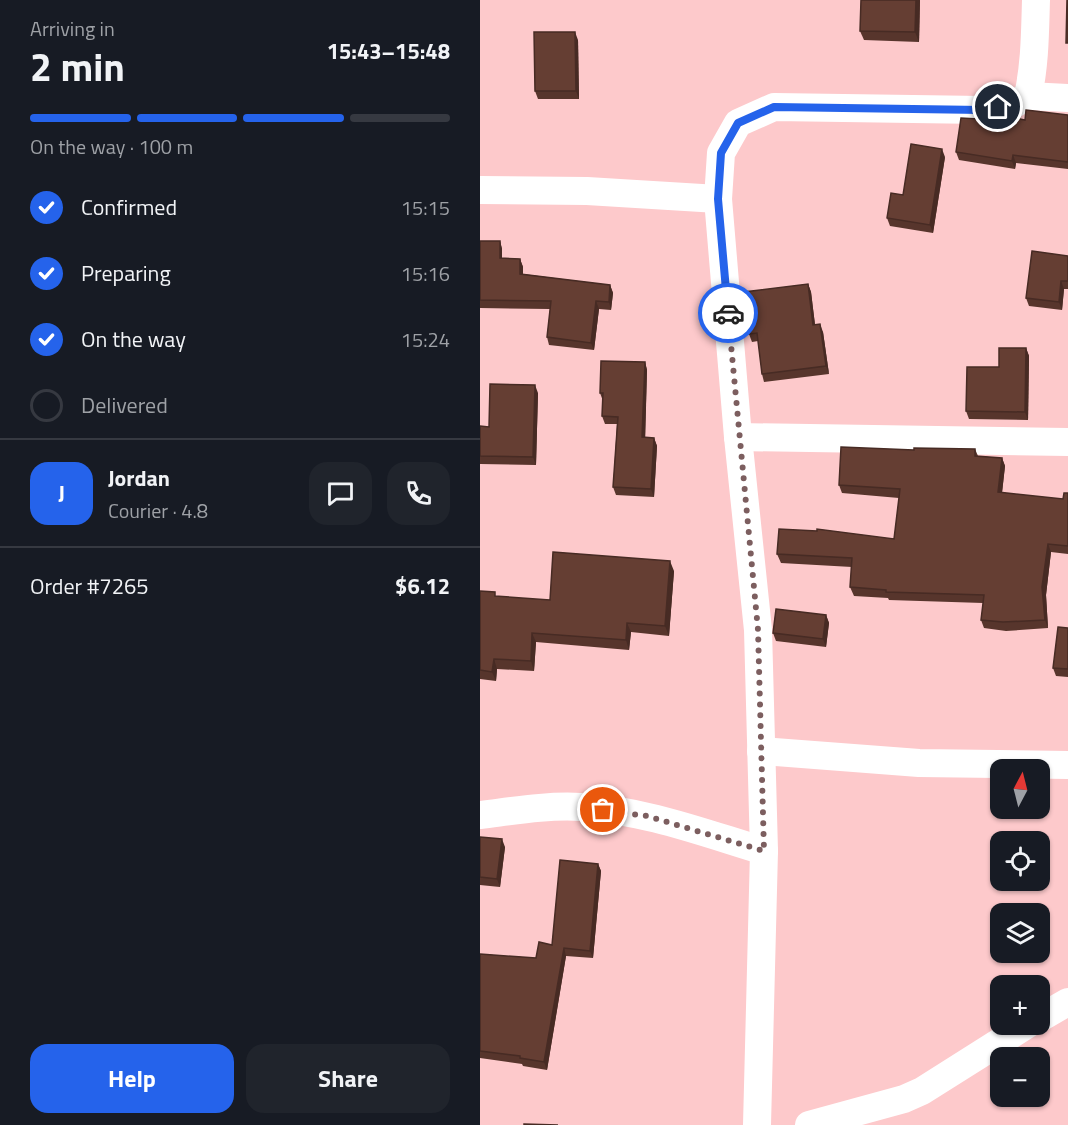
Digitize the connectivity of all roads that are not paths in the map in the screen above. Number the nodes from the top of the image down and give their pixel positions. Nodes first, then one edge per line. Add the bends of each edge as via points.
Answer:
1 (1036, 0) edge
2 (1028, 96) junction
3 (1068, 98) edge
4 (480, 190) edge
5 (718, 199) junction
6 (738, 437) junction
7 (1068, 442) edge
8 (762, 751) junction
9 (1068, 765) edge
10 (480, 815) edge
11 (764, 851) junction
12 (1068, 1002) edge
13 (1050, 1012) edge
14 (1011, 1035) edge
15 (757, 1125) edge
16 (809, 1125) edge

1 - 2 street via 1035,56
2 - 3 street
2 - 5 street via 1014,104 982,110 774,107 738,123 721,153
4 - 5 street via 587,191
5 - 6 street
6 - 7 street
6 - 8 street via 758,630
8 - 9 street via 919,763
8 - 11 street
10 - 11 street via 592,808 647,816
11 - 15 street
12 - 13 street
14 - 16 street via 922,1091

